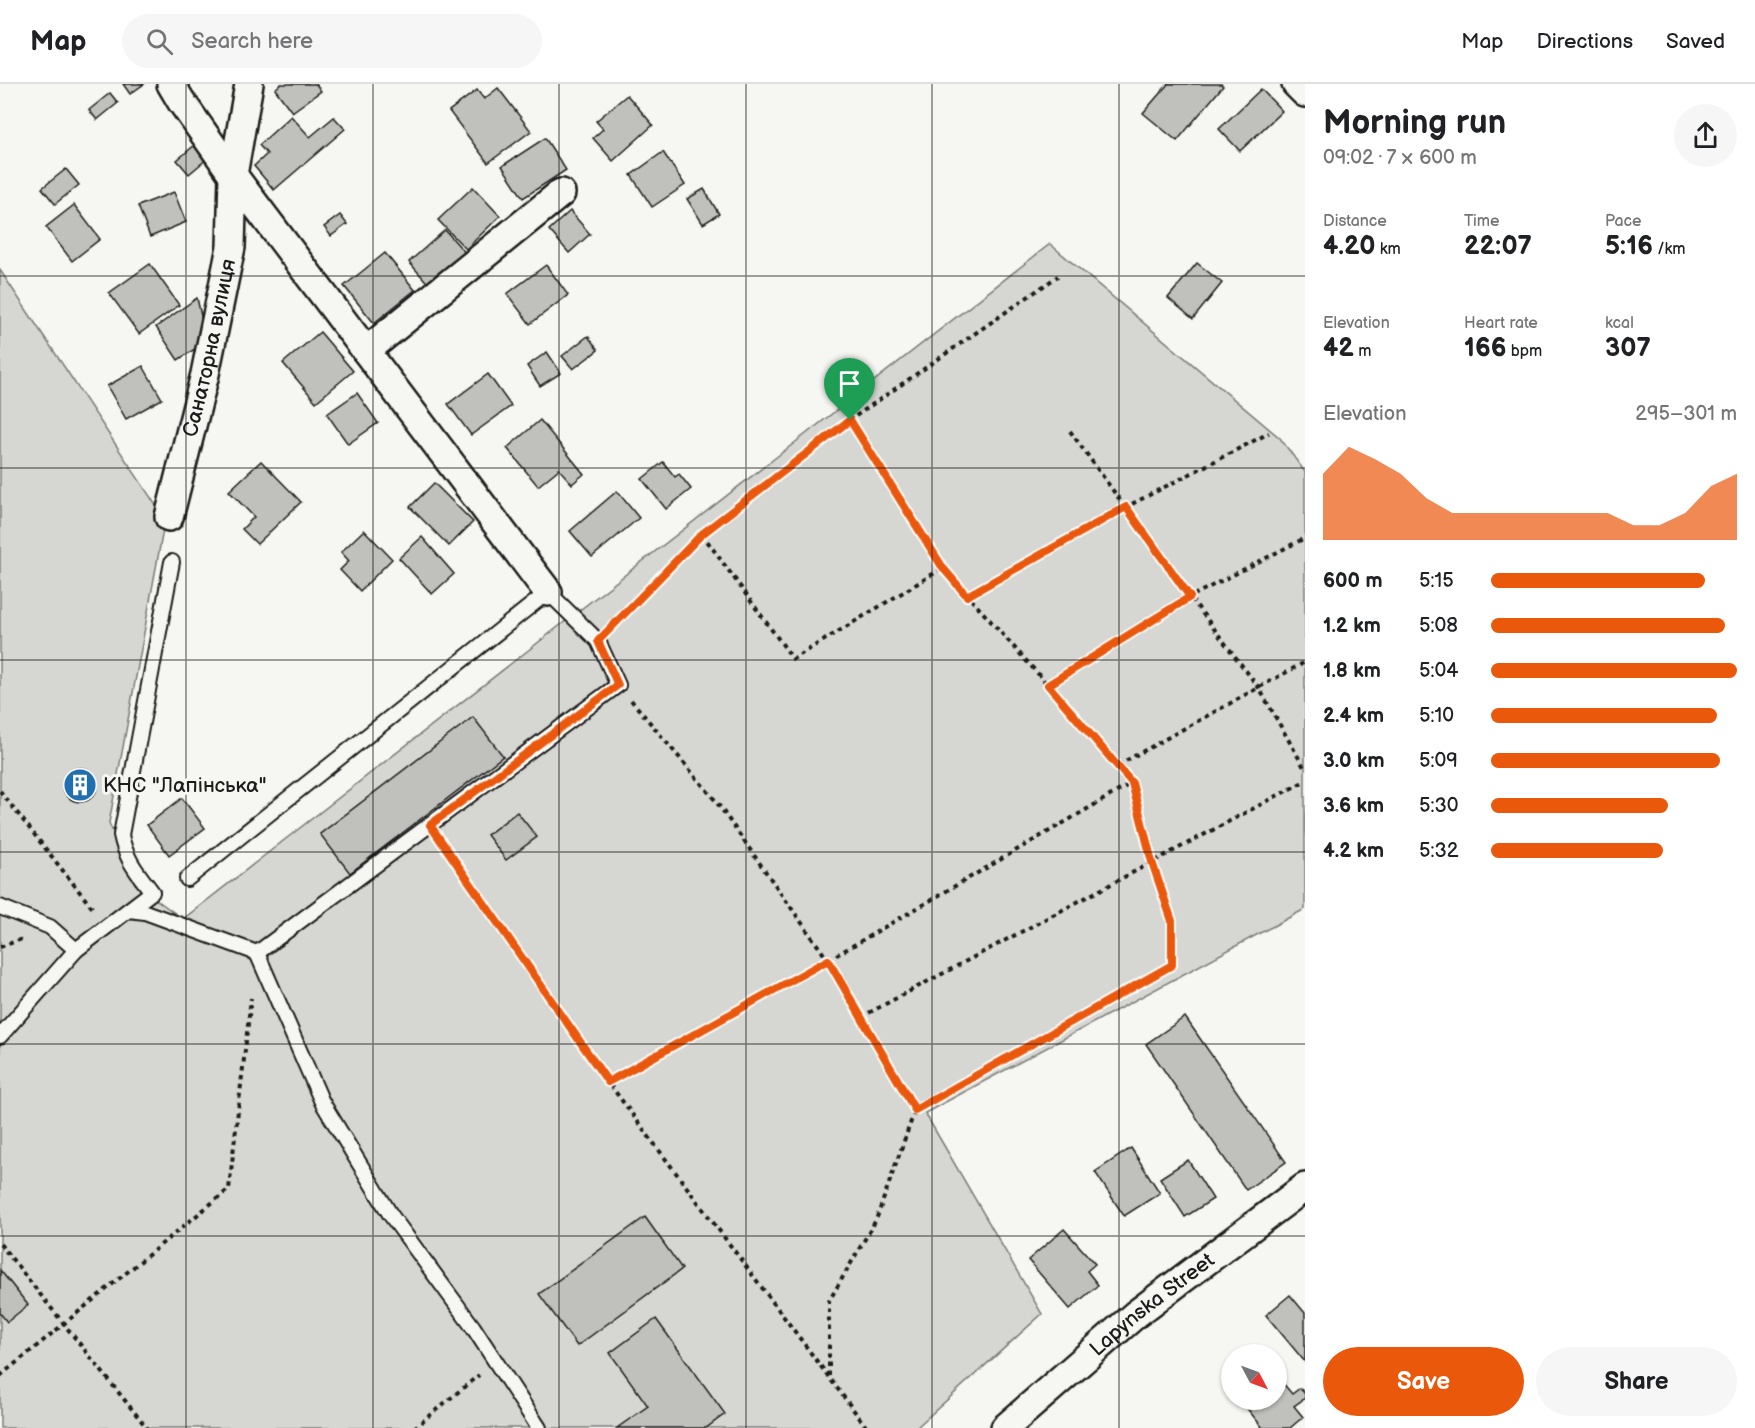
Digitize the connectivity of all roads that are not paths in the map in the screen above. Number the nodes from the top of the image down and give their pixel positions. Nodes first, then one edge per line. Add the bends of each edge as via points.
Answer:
1 (171, 84) edge
2 (249, 84) edge
3 (1296, 84) edge
4 (1305, 93) edge
5 (233, 175) junction
6 (561, 193) dead end
7 (366, 351) junction
8 (169, 517) dead end
9 (172, 562) dead end
10 (548, 592) junction
11 (187, 879) dead end
12 (0, 907) edge
13 (129, 910) junction
14 (76, 950) junction
15 (257, 953) junction
16 (0, 1036) edge
17 (1305, 1187) edge
18 (539, 1428) edge
19 (1005, 1428) edge

1 - 5 street
2 - 5 street, Санаторна вулиця
3 - 4 street
5 - 7 street
5 - 8 street, Санаторна вулиця via 231,247 205,374
6 - 7 street
7 - 10 street
9 - 13 lane via 121,835 134,869 153,891
10 - 11 lane
10 - 15 lane via 598,641 618,685
12 - 14 lane via 50,927
13 - 14 lane
13 - 15 lane via 145,912
14 - 16 lane
15 - 18 lane via 322,1102 390,1214 473,1327
17 - 19 street, Lapynska Street via 1137,1314

